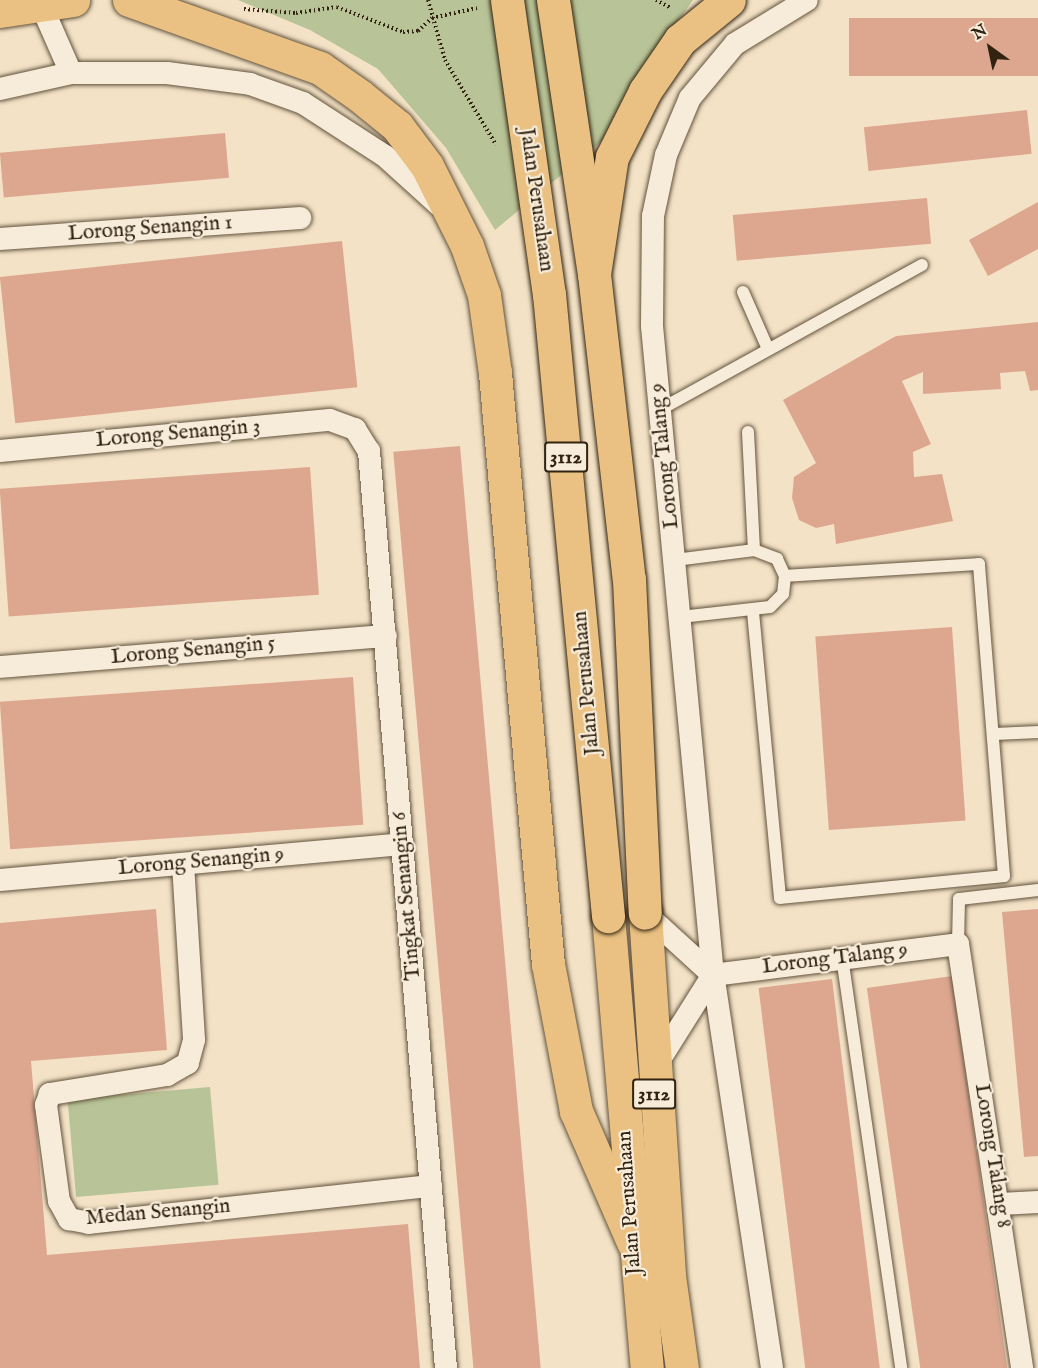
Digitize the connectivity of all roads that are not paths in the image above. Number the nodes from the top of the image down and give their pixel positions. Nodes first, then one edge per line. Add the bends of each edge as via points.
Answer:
1 (129, 0) edge
2 (553, 0) edge
3 (729, 0) edge
4 (807, 0) edge
5 (58, 3) edge
6 (495, 4) edge
7 (0, 11) edge
8 (72, 73) junction
9 (0, 89) edge
10 (451, 216) junction
11 (300, 218) dead end
12 (0, 239) edge
13 (922, 265) dead end
14 (594, 274) junction
15 (743, 292) dead end
16 (768, 349) junction
17 (661, 409) junction
18 (356, 429) joint
19 (748, 432) dead end
20 (0, 451) edge
21 (754, 550) junction
22 (675, 560) junction
23 (785, 576) junction
24 (753, 612) junction
25 (681, 617) junction
26 (386, 636) junction
27 (0, 667) edge
28 (1038, 732) edge
29 (995, 734) junction
30 (402, 844) junction
31 (183, 864) junction
32 (0, 880) edge
33 (1038, 890) edge
34 (645, 913) junction
35 (958, 944) junction
36 (842, 957) junction
37 (713, 975) junction
38 (652, 1071) junction
39 (431, 1186) junction
40 (1038, 1202) edge
41 (1000, 1204) junction
42 (633, 1242) junction
43 (446, 1368) edge
44 (647, 1368) edge
45 (682, 1368) edge
46 (772, 1368) edge
47 (901, 1368) edge
48 (1022, 1368) edge

1 - 10 main road via 320,68 397,126 415,150
2 - 14 main road, Jalan Perusahaan / 3112, bridge
3 - 14 main road, bridge via 680,40 645,91 612,157
4 - 17 street, Lorong Talang 9 via 735,44 690,98 666,154 653,216 652,326
5 - 7 main road
5 - 8 street
6 - 42 main road, Jalan Perusahaan / 3112, bridge via 550,306 608,916
8 - 9 street
8 - 10 street via 167,73 250,84 303,103 385,156
10 - 42 main road via 484,295 495,372 548,964 576,1111
11 - 12 street, Lorong Senangin 1
13 - 16 lane
14 - 34 main road, Jalan Perusahaan / 3112, bridge via 628,579
15 - 16 lane
16 - 17 lane
17 - 22 street, Lorong Talang 9
18 - 20 street, Lorong Senangin 3 via 330,420
18 - 26 street, Tingkat Senangin 6 via 369,452
19 - 21 lane
21 - 22 lane
21 - 23 lane via 777,559
22 - 25 street, Lorong Talang 9
23 - 24 lane via 783,594 770,607
23 - 29 lane via 979,564
24 - 25 lane
24 - 29 lane via 780,897 1004,876
25 - 37 street, Lorong Talang 9
26 - 27 street, Lorong Senangin 5
26 - 30 street, Tingkat Senangin 6
28 - 29 lane
30 - 31 street, Lorong Senangin 9
30 - 39 street, Tingkat Senangin 6
31 - 32 street, Lorong Senangin 9
31 - 39 street, Medan Senangin via 195,1040 188,1063 167,1075 50,1094 46,1105 59,1201 69,1219 89,1223
33 - 35 lane via 959,899
34 - 37 street
34 - 38 main road, Jalan Perusahaan / 3112
35 - 36 street, Lorong Talang 9
35 - 41 street, Lorong Talang 8
36 - 37 street, Lorong Talang 9
36 - 47 lane
37 - 38 street
37 - 46 street
38 - 45 main road, Jalan Perusahaan / 3112 via 669,1276
39 - 43 street, Tingkat Senangin 6
40 - 41 street
41 - 48 street, Lorong Talang 8
42 - 44 main road, Jalan Perusahaan / 3112

